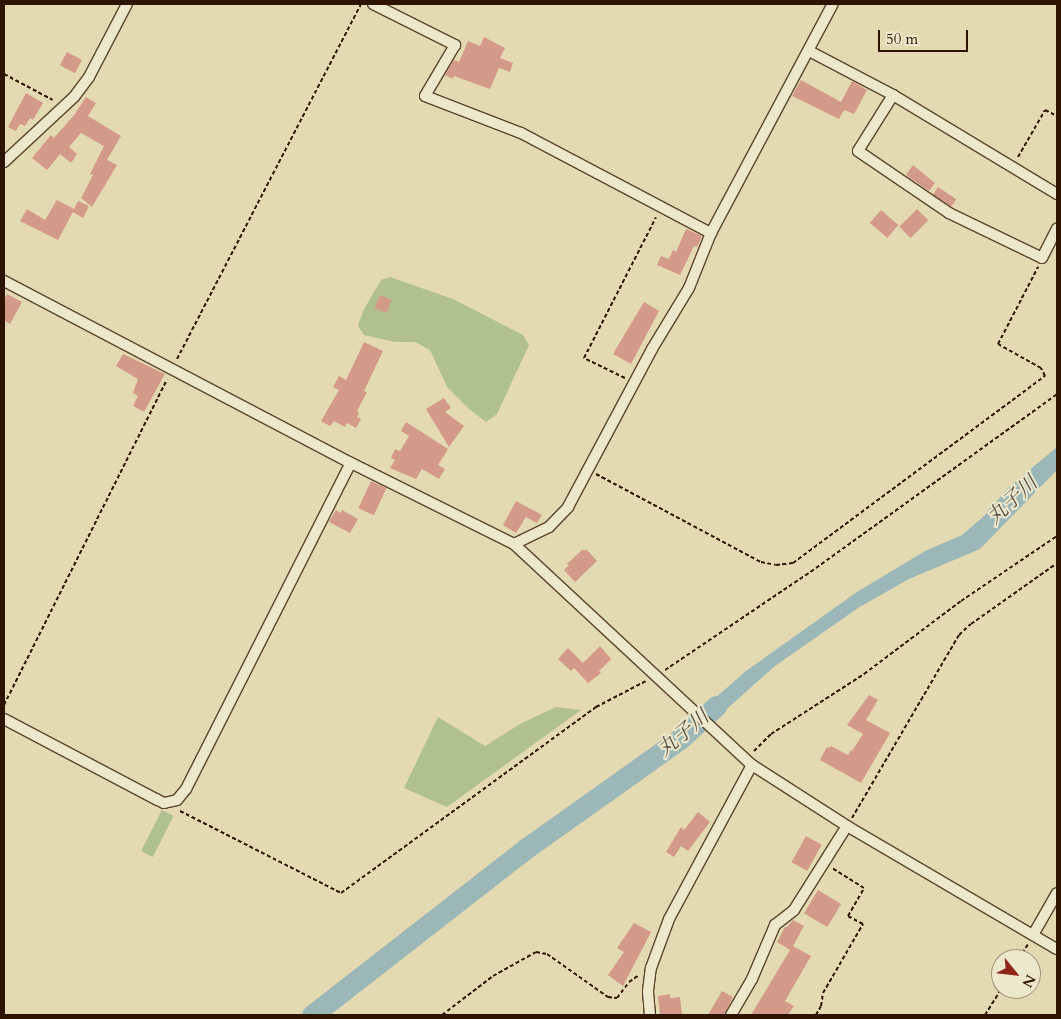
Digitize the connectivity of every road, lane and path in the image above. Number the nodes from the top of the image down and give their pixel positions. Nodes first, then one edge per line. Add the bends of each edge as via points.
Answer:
1 (127, 4) edge
2 (361, 4) edge
3 (373, 4) edge
4 (833, 4) edge
5 (809, 51) junction
6 (4, 74) edge
7 (894, 95) junction
8 (64, 106) junction
9 (1057, 116) edge
10 (4, 162) edge
11 (1012, 167) junction
12 (1057, 194) edge
13 (661, 206) junction
14 (1057, 229) edge
15 (711, 233) junction
16 (1042, 258) junction
17 (4, 280) edge
18 (172, 369) junction
19 (634, 383) junction
20 (1057, 394) edge
21 (351, 463) junction
22 (588, 470) junction
23 (1057, 536) edge
24 (514, 544) junction
25 (1057, 563) edge
26 (658, 679) junction
27 (4, 705) edge
28 (4, 719) edge
29 (749, 762) junction
30 (164, 803) junction
31 (848, 826) junction
32 (824, 863) junction
33 (1057, 893) edge
34 (1033, 935) junction
35 (1025, 949) edge
36 (1057, 949) edge
37 (651, 968) junction
38 (995, 999) edge
39 (442, 1015) edge
40 (650, 1015) edge
41 (731, 1015) edge
42 (816, 1015) edge
43 (985, 1015) edge

1 - 8 street via 89,77
2 - 18 path
3 - 13 street via 455,45 425,96 521,133
4 - 5 street
5 - 7 street
5 - 15 street
6 - 8 path
7 - 11 street
7 - 16 street via 858,151 949,213
8 - 10 street
9 - 11 path via 1045,110
11 - 12 street
13 - 15 street
13 - 19 path via 584,358
14 - 16 street
15 - 19 street via 689,288
16 - 22 path via 998,344 1041,368 1045,376 793,563 776,565 761,562
17 - 18 street
18 - 21 street
18 - 27 path
19 - 22 street
20 - 26 path
21 - 24 street
21 - 30 street via 186,789 177,800
22 - 24 street via 568,507 549,527
23 - 29 path via 864,674 771,734
24 - 26 street
25 - 31 path via 959,635
26 - 29 street
26 - 30 path via 596,707 341,893
28 - 30 street
29 - 31 street
29 - 37 street via 669,919
31 - 32 street
31 - 34 street
32 - 41 street via 794,910 775,925 752,979
32 - 42 path via 864,888 848,916 863,924 823,993 822,1006
33 - 34 street
34 - 35 path
34 - 36 street
37 - 39 path via 629,982 617,998 608,997 547,954 536,952 494,976
37 - 40 street via 648,991
38 - 43 path

